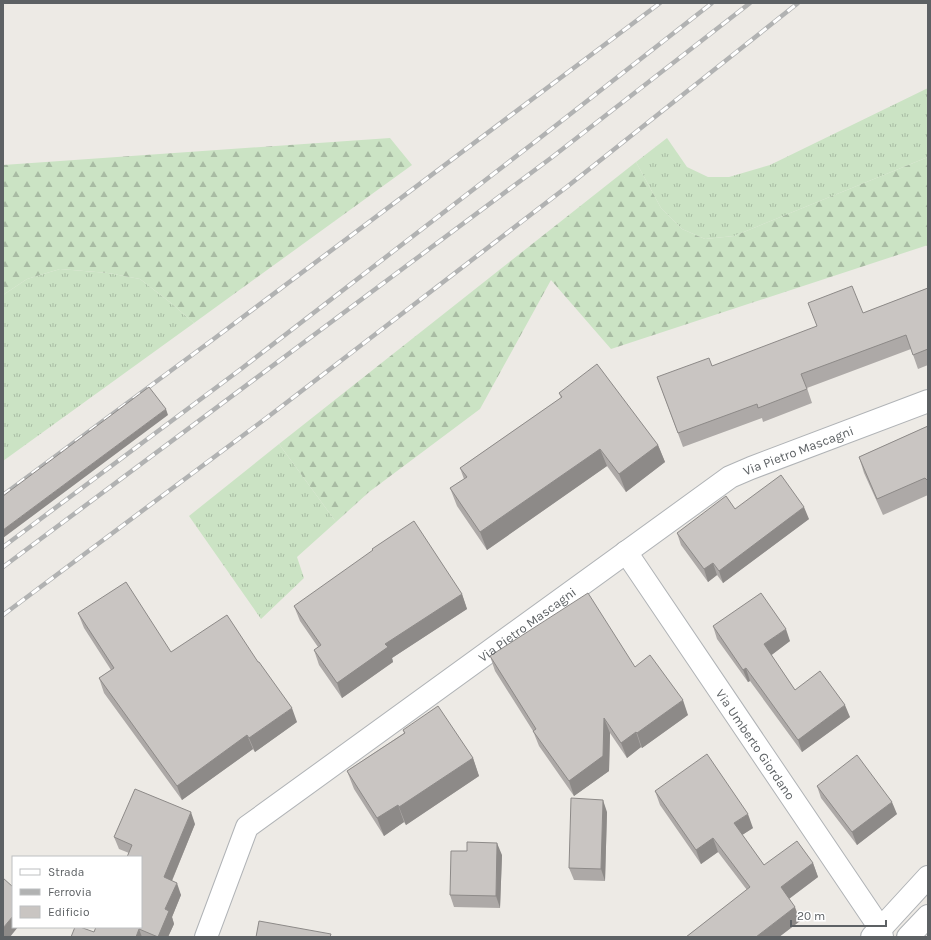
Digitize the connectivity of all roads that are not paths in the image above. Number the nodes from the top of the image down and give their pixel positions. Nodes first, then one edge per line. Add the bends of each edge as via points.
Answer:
1 (928, 401) edge
2 (626, 552) junction
3 (928, 877) edge
4 (928, 916) edge
5 (878, 934) edge
6 (206, 937) edge
7 (902, 937) edge
8 (908, 937) edge

1 - 2 street, Via Pietro Mascagni via 730,477
2 - 5 street, Via Umberto Giordano
2 - 6 street, Via Pietro Mascagni via 246,827
3 - 5 street
4 - 8 street
5 - 7 street

